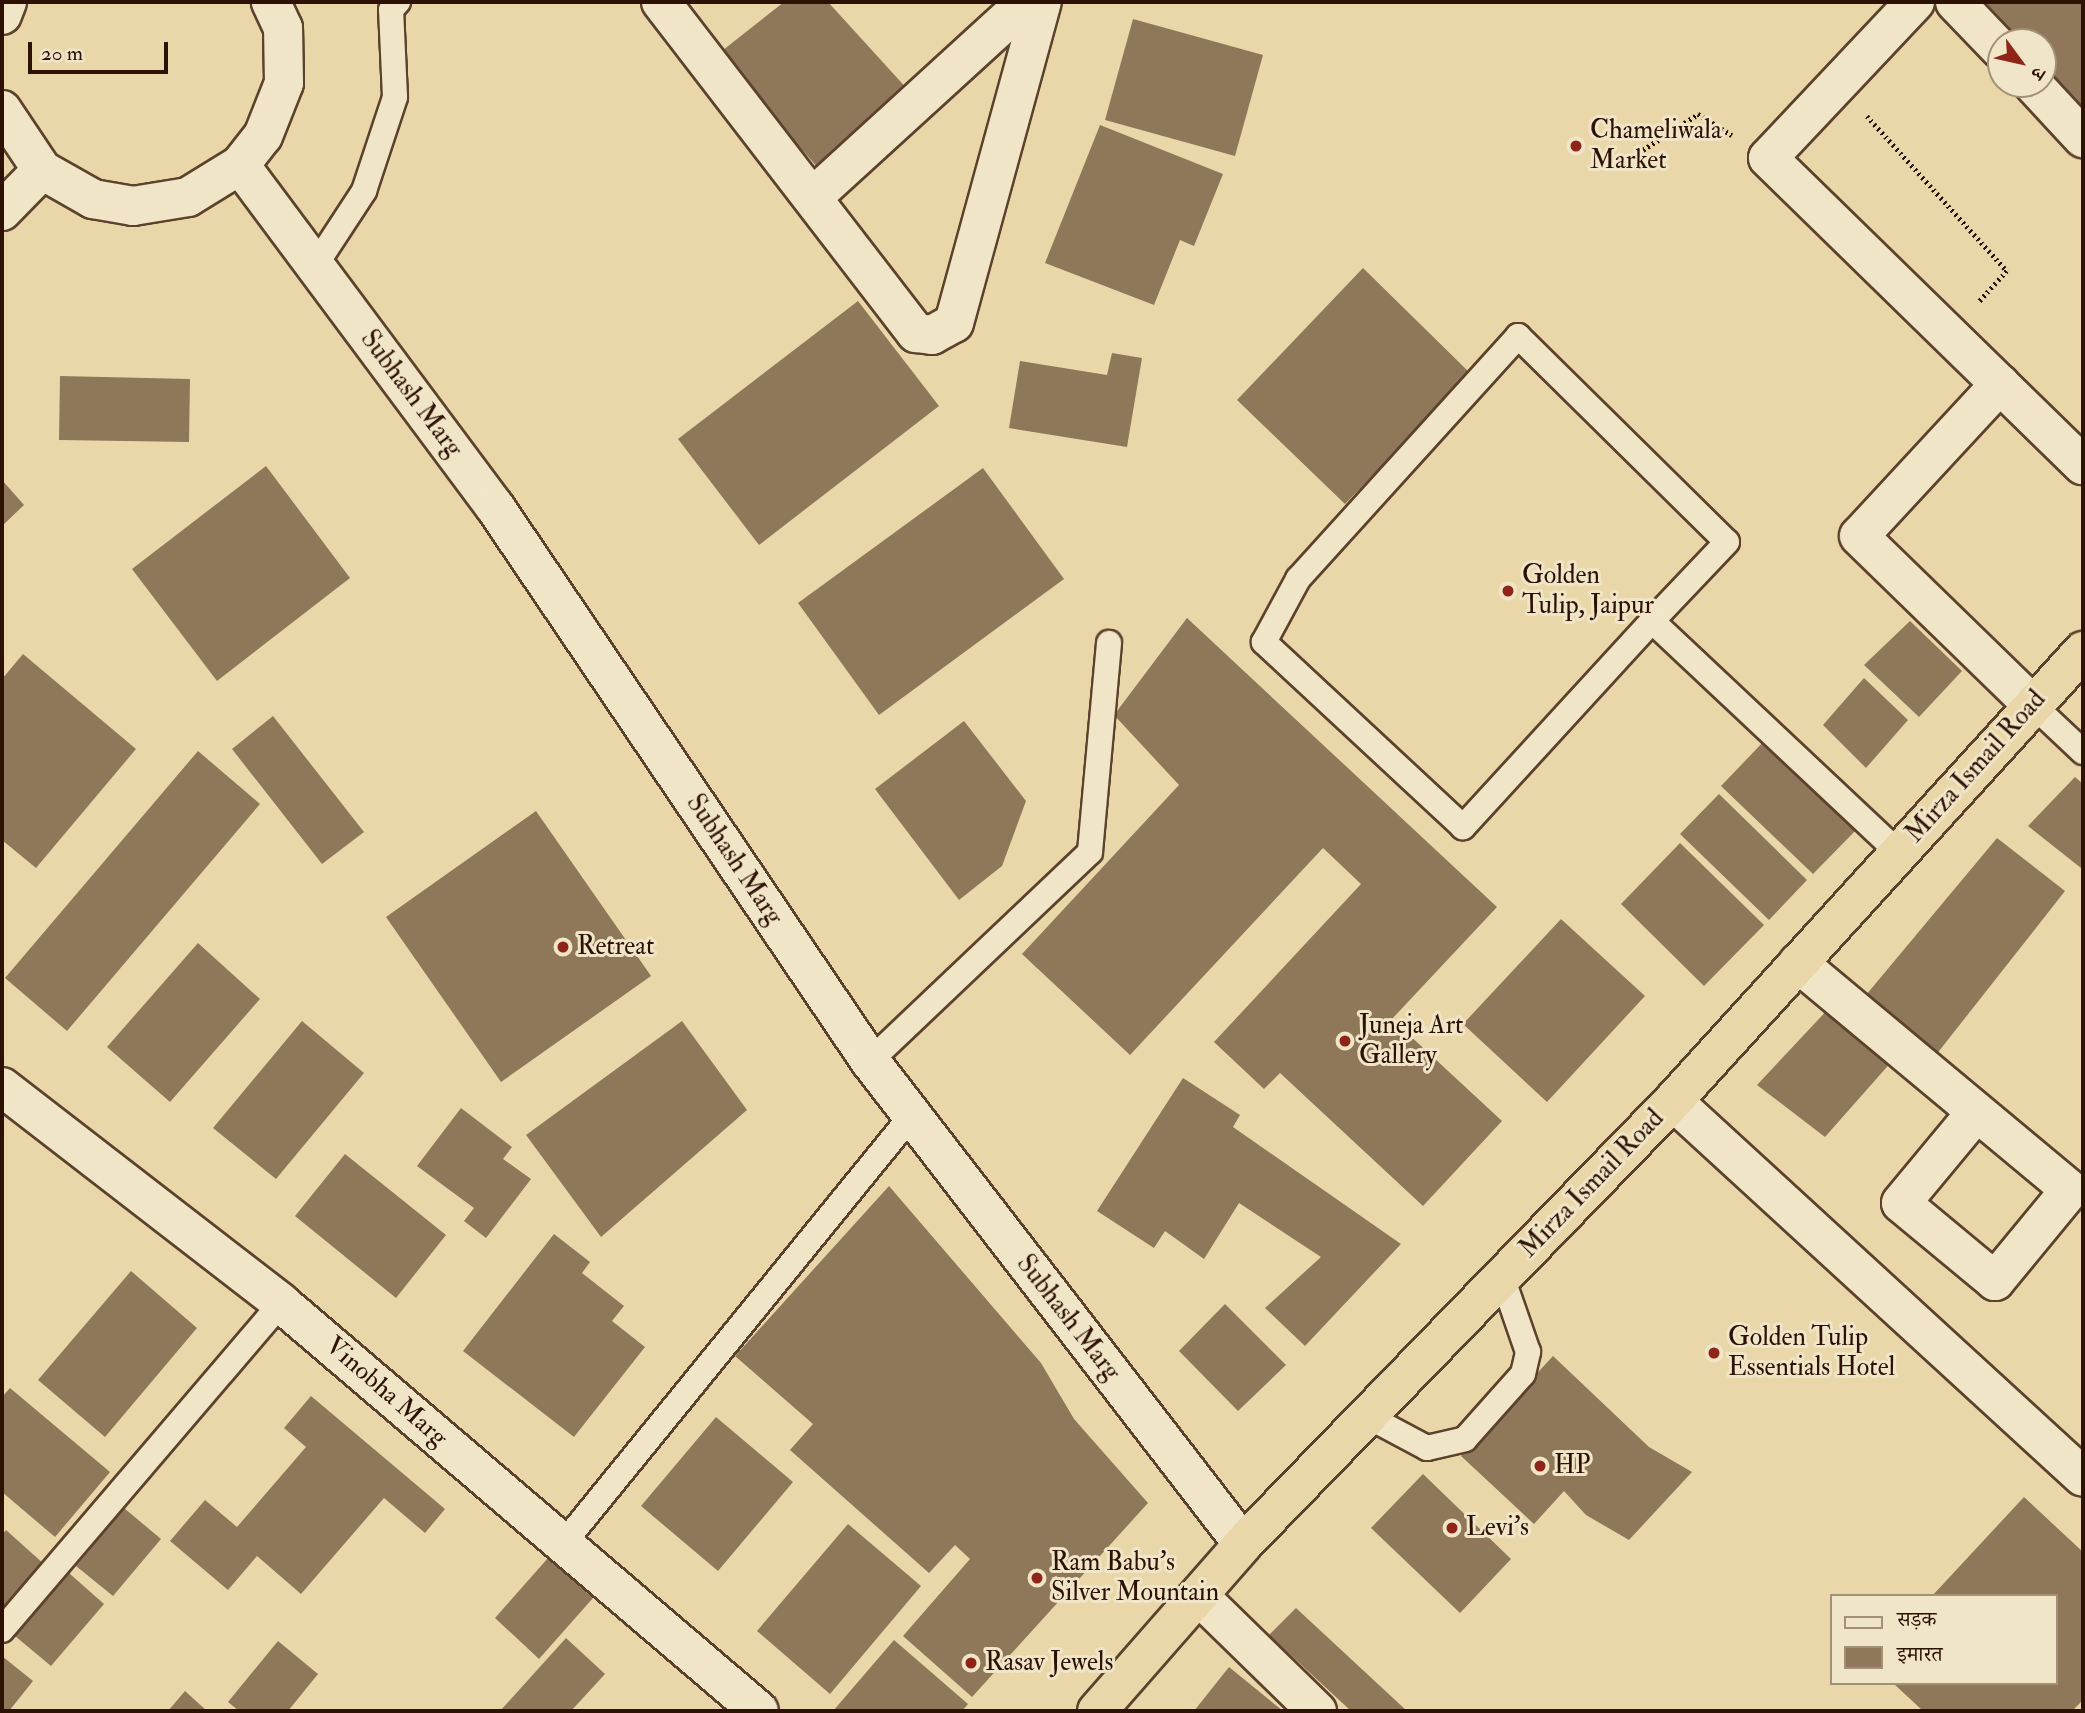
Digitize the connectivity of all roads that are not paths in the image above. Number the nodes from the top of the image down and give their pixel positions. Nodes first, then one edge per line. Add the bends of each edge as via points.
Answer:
1 (7, 2) edge
2 (271, 2) edge
3 (398, 2) edge
4 (662, 2) edge
5 (1026, 2) edge
6 (1042, 2) edge
7 (1915, 2) edge
8 (1955, 2) edge
9 (2, 15) edge
10 (1987, 35) edge
11 (2046, 98) edge
12 (2, 110) edge
13 (2083, 138) edge
14 (240, 165) junction
15 (42, 170) junction
16 (815, 195) junction
17 (2, 211) edge
18 (315, 266) junction
19 (2000, 384) junction
20 (2083, 466) edge
21 (1652, 621) junction
22 (1110, 643) dead end
23 (2083, 651) edge
24 (2032, 704) junction
25 (2083, 752) edge
26 (1898, 852) junction
27 (1798, 963) junction
28 (870, 1061) junction
29 (2, 1087) edge
30 (1673, 1101) junction
31 (1975, 1114) junction
32 (912, 1115) junction
33 (2077, 1185) edge
34 (1502, 1277) junction
35 (281, 1303) junction
36 (1367, 1416) junction
37 (2083, 1477) edge
38 (563, 1544) junction
39 (1243, 1544) junction
40 (1199, 1597) junction
41 (2, 1630) edge
42 (759, 1711) edge
43 (1097, 1711) edge
44 (1317, 1711) edge

1 - 9 street
2 - 14 street via 283,28 284,83 263,136
3 - 18 lane via 391,10 395,97 364,191
4 - 16 street
5 - 16 street
6 - 16 street via 954,323 932,335 916,333
7 - 19 street via 1768,158
8 - 10 street
11 - 13 street
12 - 15 street
14 - 15 street via 188,197 133,206 93,199
14 - 18 street, Subhash Marg
15 - 17 street
18 - 28 street, Subhash Marg via 495,507
19 - 20 street
19 - 24 street via 1859,536
21 - 21 lane via 1463,827 1264,642 1298,579 1518,336 1727,542
21 - 26 lane
22 - 28 lane via 1090,852
23 - 24 highway, Mirza Ismail Road
24 - 25 lane
24 - 26 highway, Mirza Ismail Road
26 - 27 highway, Mirza Ismail Road
27 - 30 highway, Mirza Ismail Road
27 - 31 street
28 - 32 street, Subhash Marg
29 - 35 street, Vinobha Marg
30 - 34 highway, Mirza Ismail Road
30 - 37 street
31 - 33 street
31 - 33 street via 1901,1203 1994,1280
32 - 38 lane
32 - 39 street, Subhash Marg
34 - 36 highway, Mirza Ismail Road
34 - 36 lane via 1528,1352 1522,1374 1465,1439 1427,1448
35 - 38 street, Vinobha Marg
35 - 41 lane
36 - 39 highway, Mirza Ismail Road
38 - 42 street, Vinobha Marg
39 - 40 highway, Mirza Ismail Road
40 - 43 highway, Mirza Ismail Road
40 - 44 street

